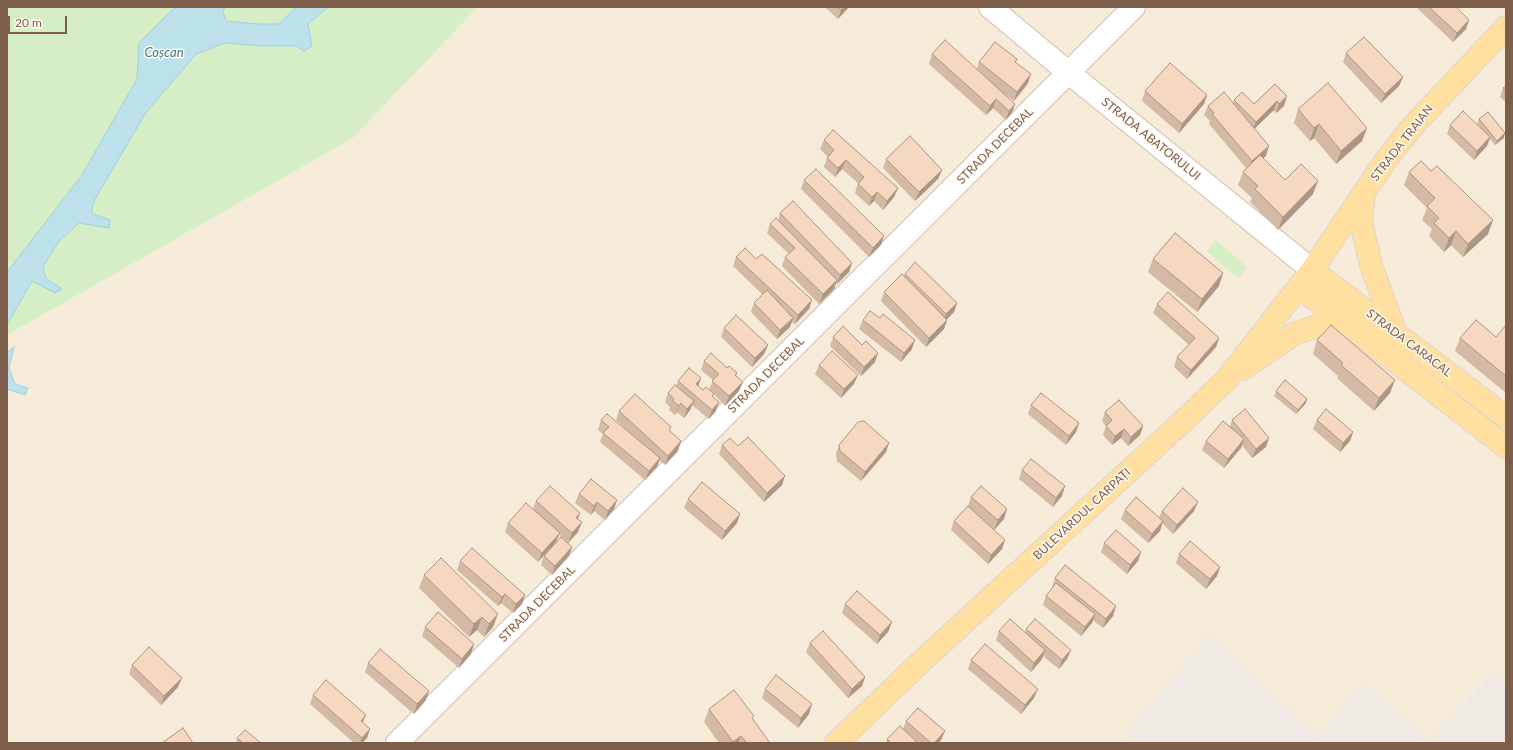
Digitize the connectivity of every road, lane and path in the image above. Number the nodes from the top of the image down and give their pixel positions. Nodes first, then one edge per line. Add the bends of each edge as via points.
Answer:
1 (990, 7) edge
2 (1134, 7) edge
3 (1506, 27) edge
4 (1069, 73) junction
5 (1364, 192) junction
6 (1312, 270) junction
7 (1299, 287) junction
8 (1352, 328) junction
9 (1396, 334) junction
10 (1226, 380) junction
11 (1506, 417) edge
12 (1506, 447) edge
13 (398, 743) edge
14 (836, 743) edge

1 - 4 street, STRADA ABATORULUI
2 - 4 street, STRADA DECEBAL
3 - 5 main road, STRADA TRAIAN via 1411,128
4 - 6 street, STRADA ABATORULUI
4 - 13 street, STRADA DECEBAL
5 - 6 main road, STRADA TRAIAN
5 - 9 main road via 1361,222 1371,264
6 - 7 main road, BULEVARDUL CARPAȚI
6 - 9 main road, STRADA CARACAL
7 - 8 main road
7 - 10 main road, BULEVARDUL CARPAȚI
8 - 10 main road via 1317,326 1294,334
8 - 12 main road
9 - 11 main road, STRADA CARACAL
10 - 14 main road, BULEVARDUL CARPAȚI

